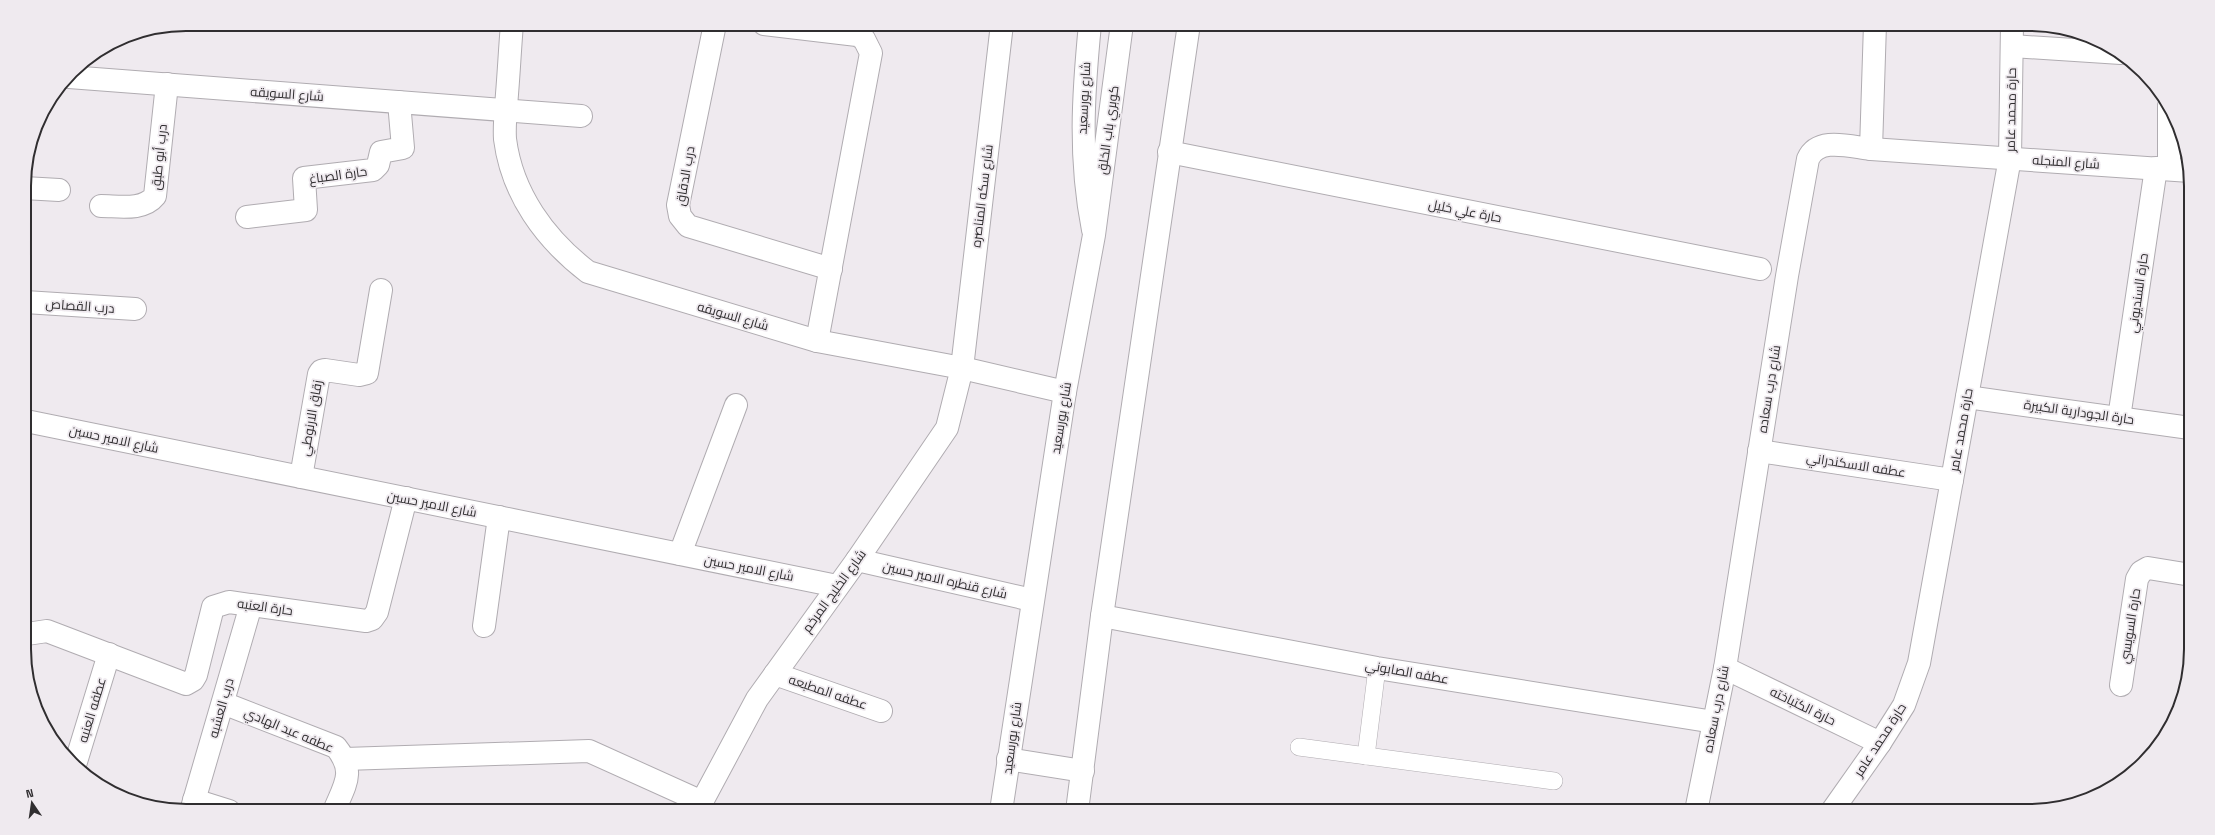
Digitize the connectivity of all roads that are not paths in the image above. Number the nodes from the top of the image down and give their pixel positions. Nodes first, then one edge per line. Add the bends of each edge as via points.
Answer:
1 (512, 31) edge
2 (714, 31) edge
3 (818, 31) edge
4 (1001, 31) edge
5 (1089, 31) edge
6 (1121, 31) edge
7 (1188, 31) edge
8 (1875, 31) edge
9 (2012, 31) edge
10 (2012, 46) junction
11 (2107, 52) edge
12 (75, 77) edge
13 (167, 84) junction
14 (399, 102) junction
15 (506, 111) junction
16 (581, 116) dead end
17 (2169, 120) edge
18 (1871, 149) junction
19 (1169, 152) junction
20 (2010, 158) junction
21 (2171, 169) edge
22 (31, 188) edge
23 (59, 190) dead end
24 (101, 206) dead end
25 (247, 217) dead end
26 (1094, 236) junction
27 (831, 268) junction
28 (1760, 269) dead end
29 (381, 290) dead end
30 (31, 302) edge
31 (136, 309) dead end
32 (818, 341) junction
33 (962, 368) junction
34 (1065, 392) junction
35 (1967, 397) junction
36 (736, 405) dead end
37 (2119, 418) junction
38 (31, 422) edge
39 (2184, 427) edge
40 (1759, 451) junction
41 (301, 477) junction
42 (1952, 480) junction
43 (406, 498) junction
44 (499, 517) junction
45 (680, 554) junction
46 (857, 560) junction
47 (2184, 575) edge
48 (837, 586) junction
49 (1032, 600) junction
50 (251, 605) junction
51 (1102, 616) junction
52 (484, 626) dead end
53 (31, 633) edge
54 (109, 654) junction
55 (1377, 668) junction
56 (1725, 668) junction
57 (775, 674) junction
58 (2121, 685) dead end
59 (223, 703) junction
60 (881, 711) dead end
61 (1714, 722) junction
62 (1880, 743) junction
63 (1299, 747) dead end
64 (1366, 756) junction
65 (76, 759) edge
66 (345, 759) junction
67 (1008, 759) junction
68 (1083, 771) junction
69 (1554, 782) dead end
70 (194, 804) edge
71 (337, 804) edge
72 (696, 804) edge
73 (701, 804) edge
74 (1002, 804) edge
75 (1078, 804) edge
76 (1697, 804) edge
77 (1837, 804) edge

1 - 15 street, شارع السويقه
2 - 27 street, درب الدقاق via 678,205 680,216 688,226
3 - 27 street via 857,36 864,39 871,53
4 - 33 street, شارع سكه المناصره
5 - 26 street, شارع بورسعيد via 1084,76 1082,140 1086,192
6 - 26 street, كوبري باب الخلق
7 - 19 street
8 - 18 street
9 - 10 street, حارة محمد عامر
10 - 11 street
10 - 20 street, حارة محمد عامر
12 - 13 street, شارع السويقه
13 - 14 street, شارع السويقه
13 - 24 street, درب أبو طبق via 156,196 142,206
14 - 15 street, شارع السويقه
14 - 25 street, حارة الصباغ via 403,148 381,152 378,165 373,170 304,178 306,210
15 - 16 street, شارع السويقه
15 - 32 street, شارع السويقه via 506,145 519,191 532,215 565,255 588,272
17 - 21 street, حارة السنديوني
18 - 20 street, شارع المنجله
18 - 40 street, شارع درب سعاده via 1826,145 1815,149 1808,159
19 - 28 street, حارة علي خليل
19 - 51 street
20 - 21 street, شارع المنجله
20 - 35 street, حارة محمد عامر
21 - 37 street, حارة السنديوني
22 - 23 street
26 - 34 street, شارع بورسعيد
27 - 32 street
29 - 41 street, زقاق الارنوطي via 367,373 359,375 325,370 319,374
30 - 31 street, درب القصاص
32 - 33 street, شارع السويقه
33 - 34 street, شارع السويقه
33 - 46 street, شارع الخليج المرخم via 947,428
34 - 49 street, شارع بورسعيد
35 - 37 street, حارة الجودارية الكبيرة
35 - 42 street, حارة محمد عامر
36 - 45 street
37 - 39 street, حارة الجودارية الكبيرة
38 - 41 street, شارع الامير حسين
40 - 42 street, عطفه الاسكندراني
40 - 56 street, شارع درب سعاده
41 - 43 street, شارع الامير حسين
42 - 62 street, حارة محمد عامر via 1919,663 1904,705
43 - 44 street, شارع الامير حسين
43 - 50 street, حارة العنبه via 377,612 372,619 366,621
44 - 45 street, شارع الامير حسين
44 - 52 street
45 - 48 street, شارع الامير حسين
46 - 48 street, شارع الخليج المرخم
46 - 49 street, شارع قنطره الامير حسين
47 - 58 street, حارة السويسي via 2148,568 2141,572 2137,579
48 - 57 street, شارع الخليج المرخم
49 - 67 street, شارع بورسعيد
50 - 54 street, حارة العنبه via 229,602 213,607 196,675 186,684
50 - 59 street, درب العشبه
51 - 55 street, عطفه الصابوني
51 - 68 street
53 - 54 street, حارة العنبه via 47,630
54 - 65 street, عطفه العنبه
55 - 61 street, عطفه الصابوني
55 - 64 lane
56 - 61 street, شارع درب سعاده
56 - 62 street, حارة الكتباخته
57 - 60 street, عطفه المطبعه
57 - 73 street, شارع الخليج المرخم via 757,699
59 - 66 street, عطفه عبد الهادي via 336,747
59 - 70 street, درب العشبه
61 - 76 street, شارع درب سعاده
62 - 77 street, حارة محمد عامر
63 - 64 lane
64 - 69 lane
66 - 71 street, عطفه عبد الهادي via 348,776
66 - 72 street via 589,751
67 - 68 street
67 - 74 street, شارع بورسعيد
68 - 75 street

